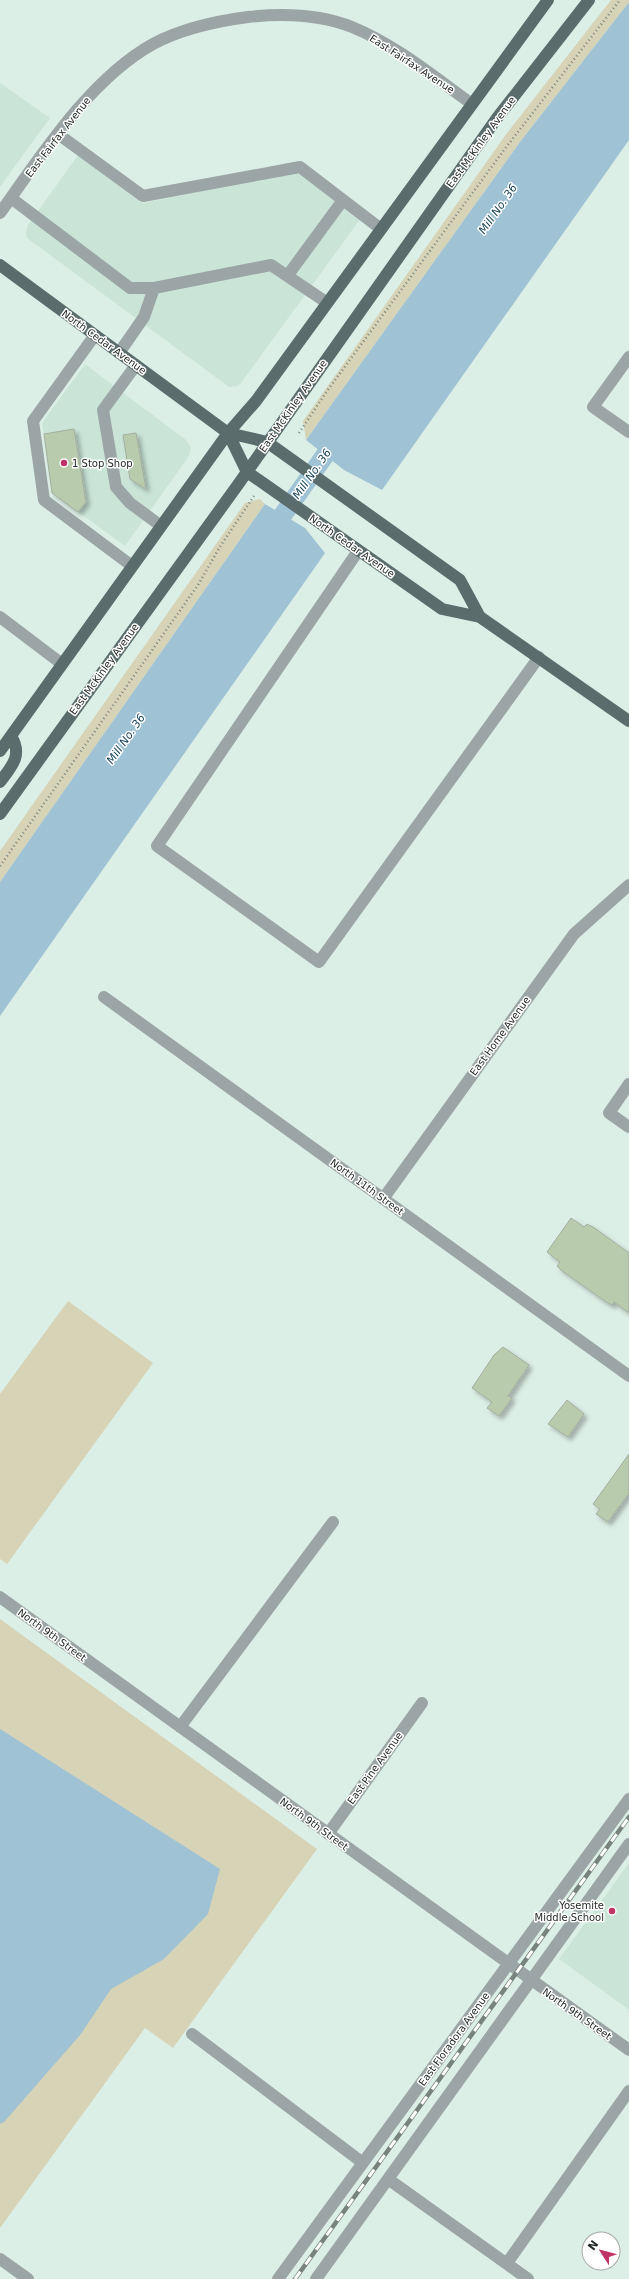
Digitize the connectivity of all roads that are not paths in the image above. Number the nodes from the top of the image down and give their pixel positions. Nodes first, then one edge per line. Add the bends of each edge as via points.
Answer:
1 (548, 0) edge
2 (589, 0) edge
3 (472, 104) junction
4 (58, 134) junction
5 (11, 198) junction
6 (343, 200) junction
7 (0, 213) edge
8 (381, 229) junction
9 (0, 265) edge
10 (288, 275) junction
11 (154, 288) junction
12 (326, 302) junction
13 (95, 335) junction
14 (119, 353) junction
15 (629, 357) edge
16 (136, 365) junction
17 (629, 432) edge
18 (228, 433) junction
19 (267, 442) junction
20 (247, 472) junction
21 (161, 526) junction
22 (358, 551) junction
23 (132, 566) junction
24 (0, 617) edge
25 (480, 617) junction
26 (539, 657) junction
27 (62, 664) junction
28 (629, 721) edge
29 (11, 736) junction
30 (0, 752) edge
31 (0, 782) edge
32 (0, 814) edge
33 (629, 885) edge
34 (104, 997) dead end
35 (629, 1084) edge
36 (629, 1127) edge
37 (384, 1199) junction
38 (629, 1376) edge
39 (333, 1522) dead end
40 (0, 1597) edge
41 (422, 1703) dead end
42 (180, 1727) junction
43 (629, 1799) edge
44 (328, 1834) junction
45 (629, 1844) edge
46 (508, 1965) junction
47 (530, 1980) junction
48 (192, 2034) dead end
49 (629, 2050) edge
50 (629, 2091) edge
51 (363, 2163) junction
52 (388, 2179) junction
53 (0, 2258) edge
54 (507, 2264) junction
55 (28, 2279) edge
56 (278, 2279) edge
57 (316, 2279) edge
58 (528, 2279) edge

1 - 3 main road
2 - 19 main road, East McKinley Avenue via 498,118
3 - 4 street, East Fairfax Avenue via 377,39 351,27 311,16 274,14 233,19 205,26 176,34 152,45 118,70 87,98
3 - 8 main road
4 - 5 street, East Fairfax Avenue
4 - 6 street via 143,196 300,167
5 - 7 street, East Fairfax Avenue
5 - 11 street via 130,288
6 - 8 street
6 - 10 street
8 - 12 main road
9 - 13 main road, North Cedar Avenue
10 - 11 street via 271,265
10 - 12 street
11 - 14 street via 144,318
12 - 18 main road via 256,401
13 - 14 main road, North Cedar Avenue
13 - 23 street via 33,421 44,500
14 - 16 main road, North Cedar Avenue
15 - 17 street via 593,407
16 - 18 main road, North Cedar Avenue
16 - 21 street via 103,410 116,487 130,503
18 - 19 main road, North Cedar Avenue
18 - 20 main road, North Cedar Avenue
18 - 21 main road
19 - 20 main road, East McKinley Avenue
19 - 25 main road, North Cedar Avenue via 460,580
20 - 22 main road, North Cedar Avenue
20 - 32 main road, East McKinley Avenue
21 - 23 main road
22 - 25 main road, North Cedar Avenue via 442,609
22 - 26 street via 157,846 319,962
23 - 27 main road
24 - 27 street
25 - 26 main road, North Cedar Avenue
26 - 28 main road, North Cedar Avenue
27 - 29 main road
29 - 30 main road
29 - 31 main road via 17,752 12,765
33 - 37 street, East Home Avenue via 574,934
34 - 37 street, North 11th Street
35 - 36 street via 609,1112
37 - 38 street, North 11th Street
39 - 42 street
40 - 42 street, North 9th Street
41 - 44 street, East Pine Avenue
42 - 44 street, North 9th Street
43 - 46 street, East Floradora Avenue
44 - 46 street, North 9th Street
45 - 47 street
46 - 47 street, North 9th Street
46 - 51 street, East Floradora Avenue
47 - 49 street, North 9th Street
47 - 52 street
48 - 51 street
50 - 54 street
51 - 56 street, East Floradora Avenue
52 - 54 street
52 - 57 street
53 - 55 street
54 - 58 street

